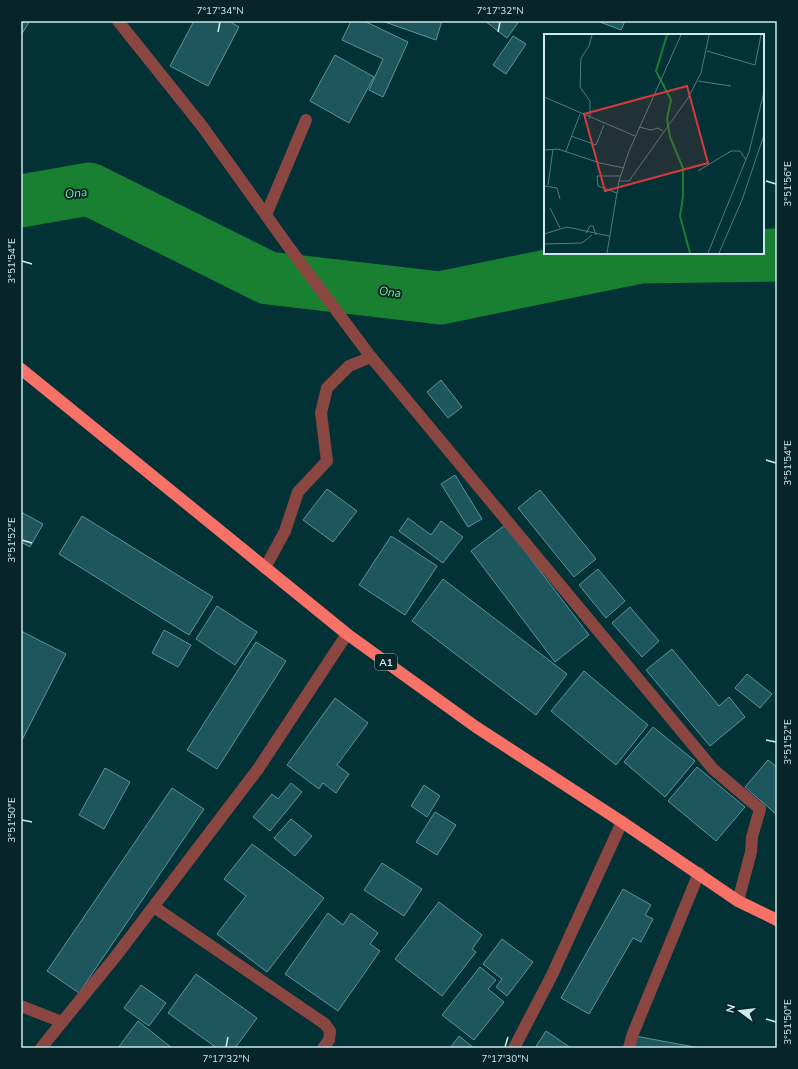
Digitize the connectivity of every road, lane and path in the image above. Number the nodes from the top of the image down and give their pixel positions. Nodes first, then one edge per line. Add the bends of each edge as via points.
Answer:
1 (118, 21) edge
2 (306, 120) dead end
3 (266, 215) junction
4 (371, 357) junction
5 (21, 369) edge
6 (265, 568) junction
7 (347, 634) junction
8 (622, 822) junction
9 (699, 873) junction
10 (738, 901) junction
11 (154, 907) junction
12 (777, 920) edge
13 (21, 1006) edge
14 (62, 1022) junction
15 (41, 1048) edge
16 (323, 1048) edge
17 (514, 1048) edge
18 (629, 1048) edge

1 - 3 street via 202,126
2 - 3 street
3 - 4 street
4 - 6 street via 349,366 327,388 321,413 327,461 298,492 285,531
4 - 10 street via 713,769 760,809
5 - 6 highway, A1
6 - 7 highway, A1
7 - 8 highway, A1 via 476,726
7 - 11 street via 258,769
8 - 9 highway, A1
8 - 17 street via 552,975
9 - 10 highway, A1
9 - 18 street
10 - 12 highway, A1
11 - 14 street
11 - 16 street via 325,1024 330,1032 329,1040
13 - 14 street
14 - 15 street

